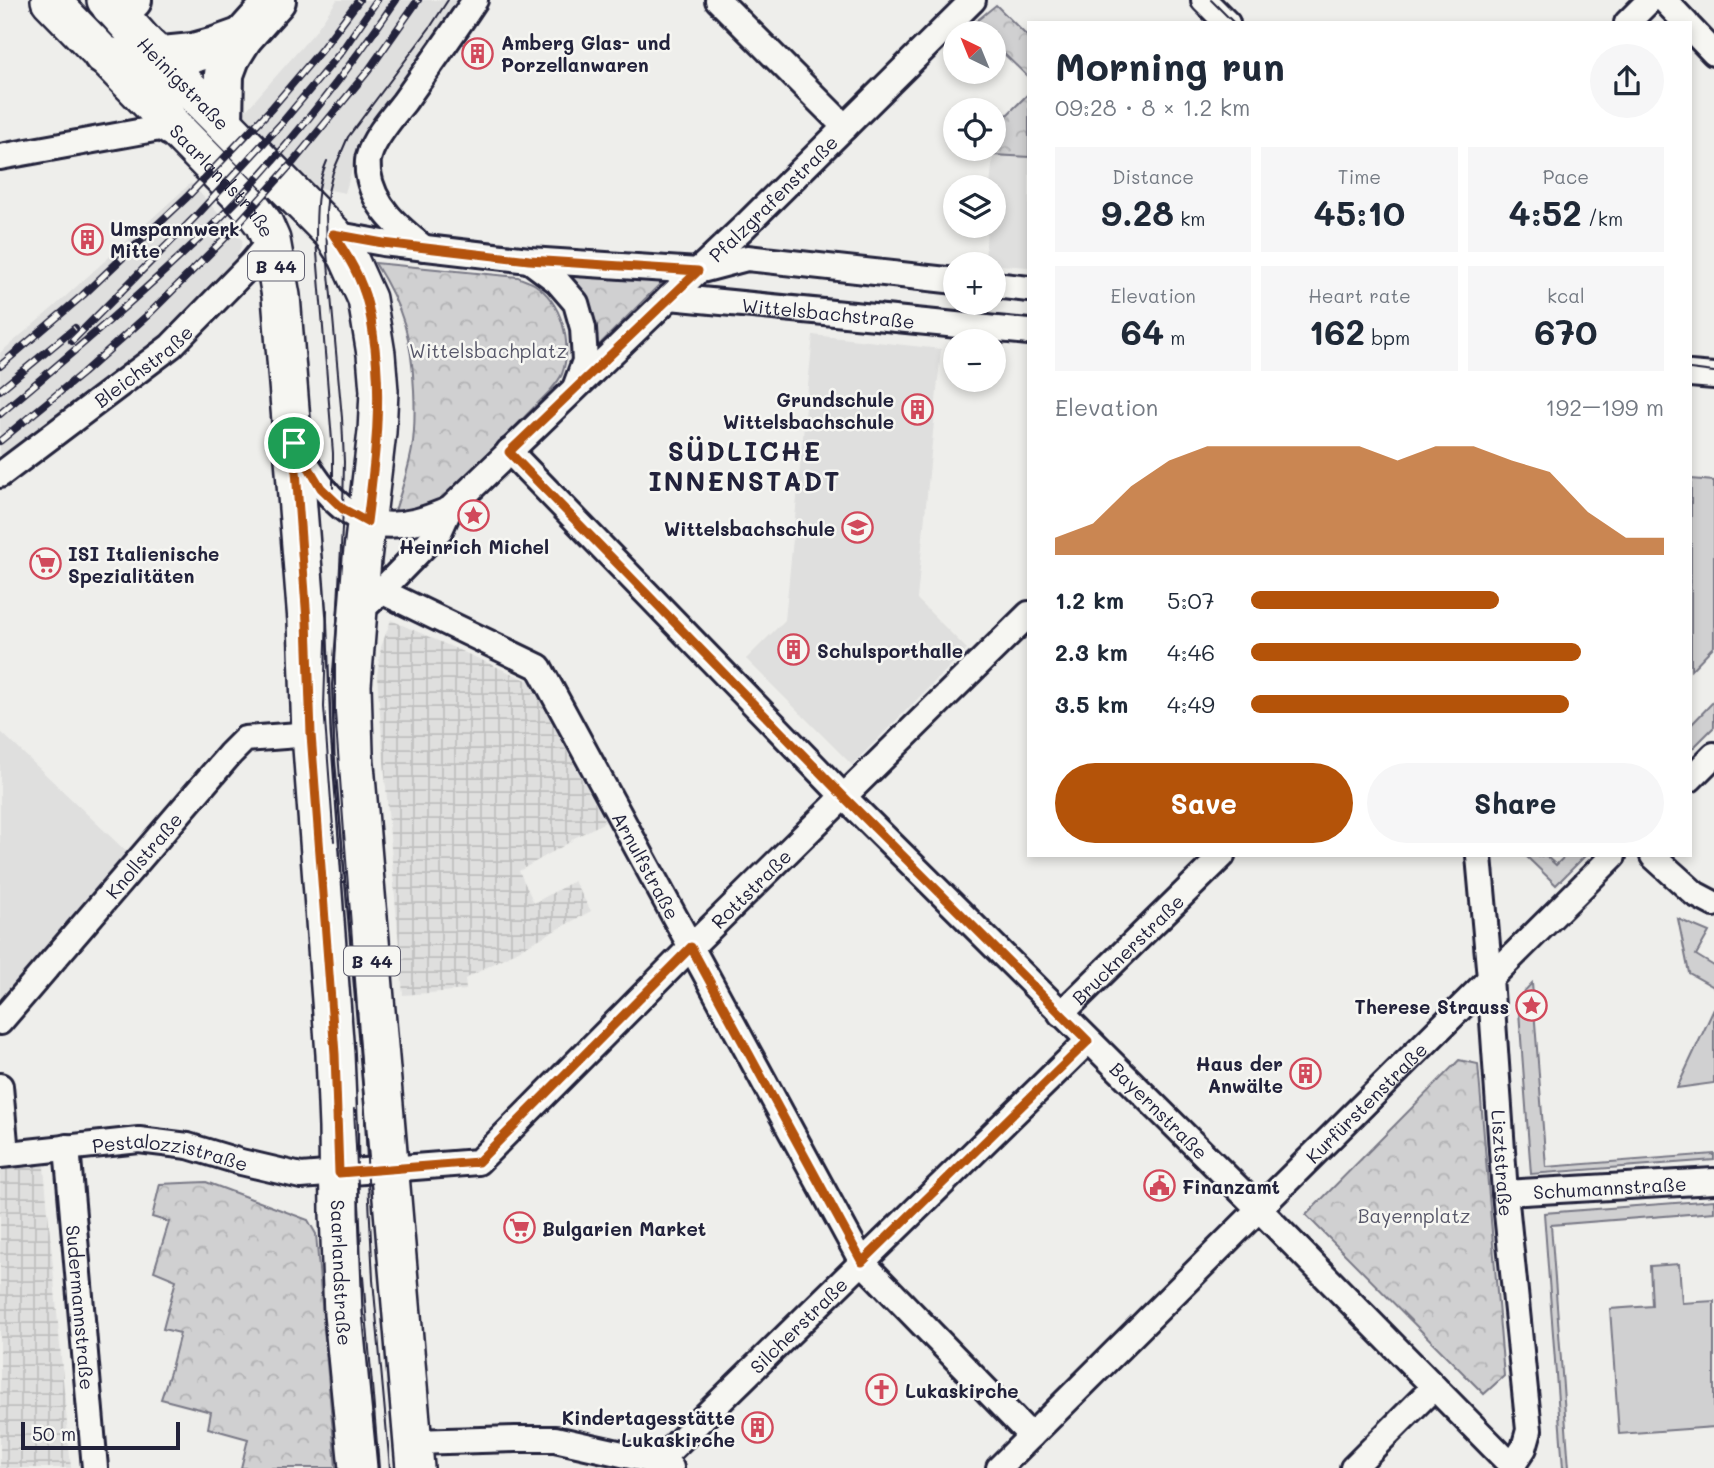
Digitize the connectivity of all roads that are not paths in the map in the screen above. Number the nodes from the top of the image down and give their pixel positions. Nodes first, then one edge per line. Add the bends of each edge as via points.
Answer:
1 (50, 0) edge
2 (276, 0) edge
3 (475, 0) edge
4 (718, 0) edge
5 (972, 0) edge
6 (1204, 0) edge
7 (1650, 0) edge
8 (1664, 0) edge
9 (116, 2) edge
10 (1225, 21) edge
11 (1629, 21) edge
12 (1684, 21) edge
13 (1692, 30) edge
14 (243, 37) junction
15 (1714, 52) edge
16 (153, 54) junction
17 (103, 55) junction
18 (172, 126) junction
19 (845, 127) junction
20 (229, 128) junction
21 (0, 157) edge
22 (333, 234) junction
23 (271, 240) junction
24 (424, 248) junction
25 (529, 260) junction
26 (698, 271) junction
27 (943, 280) edge
28 (1006, 286) edge
29 (1027, 289) edge
30 (670, 297) junction
31 (1027, 332) edge
32 (1692, 374) edge
33 (1714, 376) edge
34 (575, 388) junction
35 (294, 443) junction
36 (509, 452) junction
37 (0, 475) edge
38 (449, 510) junction
39 (367, 522) junction
40 (369, 603) junction
41 (1027, 616) edge
42 (311, 734) junction
43 (1714, 755) edge
44 (1692, 777) edge
45 (843, 796) junction
46 (1221, 857) edge
47 (1479, 857) edge
48 (1612, 857) edge
49 (1654, 857) edge
50 (1714, 904) edge
51 (691, 947) junction
52 (1490, 978) junction
53 (1061, 1014) junction
54 (0, 1022) edge
55 (1088, 1041) junction
56 (0, 1086) edge
57 (67, 1147) junction
58 (3, 1154) edge
59 (389, 1169) junction
60 (339, 1173) junction
61 (1714, 1181) edge
62 (1505, 1193) junction
63 (1259, 1209) junction
64 (862, 1262) junction
65 (1434, 1387) junction
66 (1031, 1436) junction
67 (414, 1455) edge
68 (664, 1465) edge
69 (1513, 1467) edge
70 (95, 1468) edge
71 (358, 1468) edge
72 (999, 1468) edge
73 (1353, 1468) edge

1 - 17 main road
2 - 14 highway
3 - 24 street via 369,156 368,171 381,208
4 - 19 street
5 - 19 street, Pfalzgrafenstraße
6 - 10 street
7 - 11 street
8 - 12 street
9 - 16 main road, Heinigstraße
13 - 15 street
14 - 16 highway via 193,53
14 - 20 highway via 224,75
16 - 17 highway via 122,60
16 - 18 highway via 156,100
16 - 20 main road, Heinigstraße
17 - 18 main road, Saarlandstraße / B 44
18 - 21 street
18 - 23 main road, Saarlandstraße / B 44 via 250,205
19 - 26 street, Pfalzgrafenstraße
20 - 22 main road, B 44
22 - 24 street
22 - 39 main road, B 44 via 362,286 376,354 377,432
23 - 35 main road, Saarlandstraße / B 44 via 281,296
23 - 37 street, Bleichstraße via 172,346
24 - 25 street
25 - 26 street
25 - 34 street via 576,303 585,361
26 - 27 street via 747,258
26 - 30 street, Pfalzgrafenstraße
28 - 29 street
30 - 31 street, Wittelsbachstraße
30 - 34 street, Pfalzgrafenstraße
32 - 33 street
34 - 36 street, Pfalzgrafenstraße
35 - 39 street, Pfalzgrafenstraße via 321,488 343,509
35 - 42 main road, Saarlandstraße / B 44
36 - 38 street, Pfalzgrafenstraße
36 - 45 street, Bayernstraße
38 - 39 street, Pfalzgrafenstraße via 412,523
38 - 40 street, Pfalzgrafenstraße via 440,530
39 - 40 main road, B 44
40 - 51 street, Arnulfstraße via 540,667
40 - 59 main road, B 44 via 352,685 354,753
41 - 45 street, Rottstraße
42 - 54 street, Knollstraße via 245,739
42 - 60 main road, Saarlandstraße / B 44 via 335,1054
43 - 44 street
45 - 51 street, Rottstraße
45 - 53 street, Bayernstraße
46 - 53 street, Brucknerstraße
47 - 52 street, Lisztstraße
48 - 52 street, Kurfürstenstraße
49 - 50 street via 1695,894
51 - 59 street, Rottstraße via 478,1162
51 - 64 street, Arnulfstraße
52 - 62 street, Lisztstraße
52 - 63 street, Kurfürstenstraße
53 - 55 street, Bayernstraße
55 - 63 street, Bayernstraße
55 - 64 street, Silcherstraße
56 - 58 street
57 - 58 street, Pestalozzistraße
57 - 60 street, Pestalozzistraße via 139,1140 188,1146 301,1176
57 - 70 street, Sudermannstraße
59 - 60 street, Pestalozzistraße
59 - 67 main road, B 44
60 - 71 main road, Saarlandstraße / B 44 via 344,1314
61 - 62 street, Schumannstraße
62 - 69 street, Lisztstraße via 1530,1430
63 - 65 street, Bayernstraße
63 - 66 street, Kurfürstenstraße
64 - 66 street, Arnulfstraße
64 - 68 street, Silcherstraße
65 - 69 street, Bayernstraße
65 - 73 street
66 - 72 street, Kurfürstenstraße
67 - 68 street via 515,1439 555,1439

